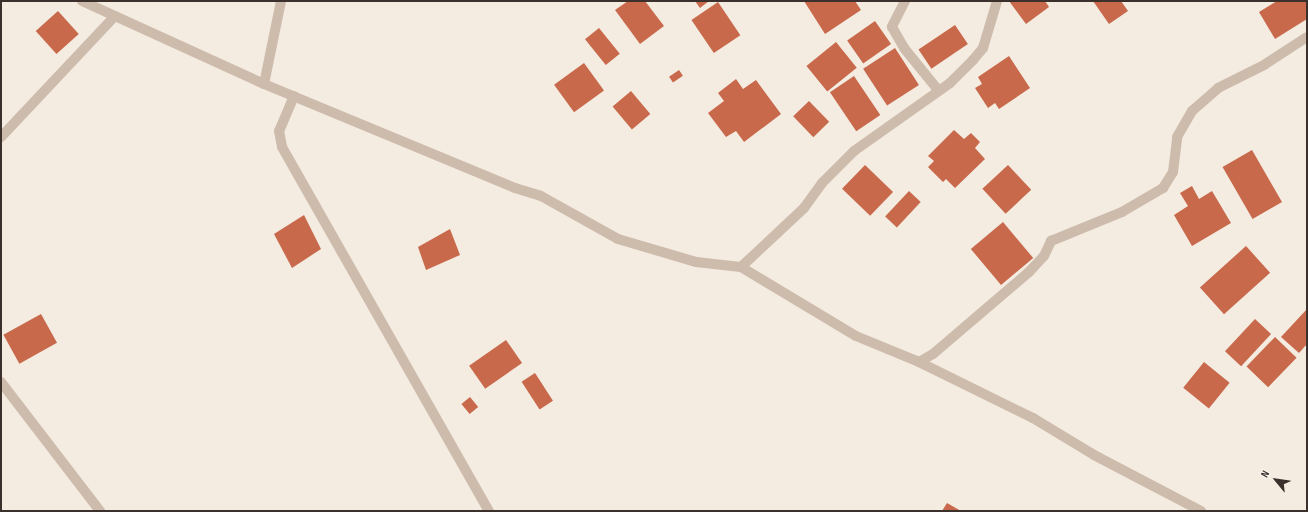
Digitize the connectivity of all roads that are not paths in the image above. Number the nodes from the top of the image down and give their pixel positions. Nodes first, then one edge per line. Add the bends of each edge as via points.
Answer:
1 (82, 1) edge
2 (281, 1) edge
3 (905, 1) edge
4 (997, 1) edge
5 (115, 16) junction
6 (1307, 37) edge
7 (264, 84) junction
8 (938, 90) junction
9 (294, 96) junction
10 (1, 137) edge
11 (741, 266) junction
12 (919, 362) junction
13 (1, 382) edge
14 (100, 511) edge
15 (489, 511) edge
16 (1201, 511) edge

1 - 5 street
2 - 7 street
3 - 8 street via 892,27 904,48
4 - 8 street via 983,48 950,83
5 - 7 street
5 - 10 street
6 - 12 street via 1264,64 1218,88 1192,111 1178,137 1173,172 1163,188 1122,212 1051,241 1044,256 1030,272 933,354
7 - 9 street
8 - 11 street via 854,151 822,183 804,208
9 - 11 street via 515,188 542,196 618,239 696,262
9 - 15 street via 279,130 282,146
11 - 12 street via 856,336
12 - 16 street via 1033,418 1094,455
13 - 14 street

